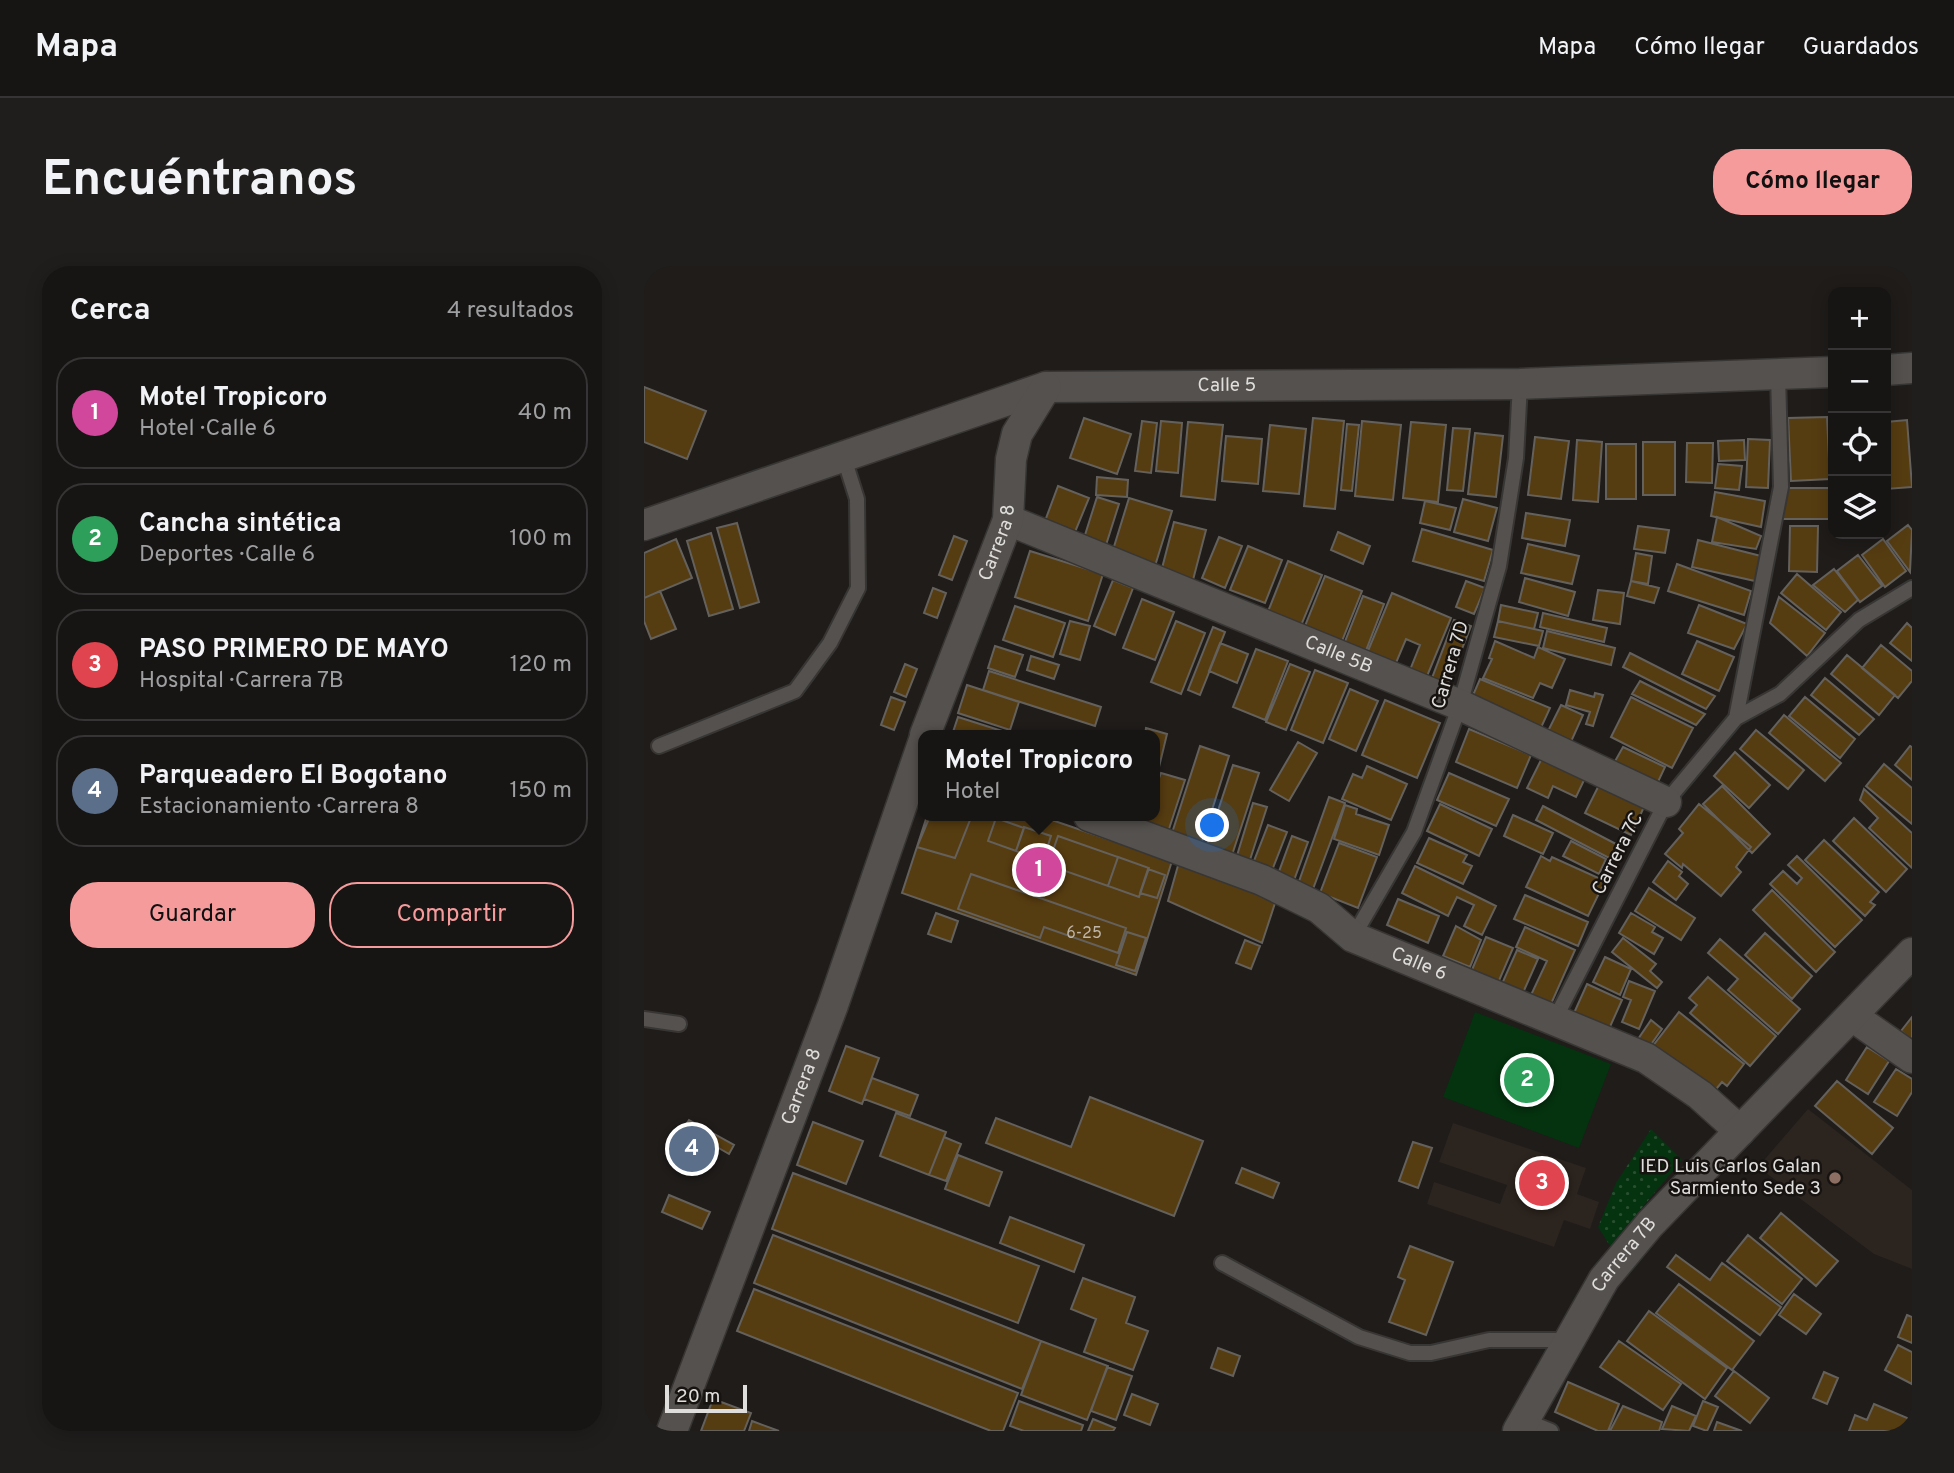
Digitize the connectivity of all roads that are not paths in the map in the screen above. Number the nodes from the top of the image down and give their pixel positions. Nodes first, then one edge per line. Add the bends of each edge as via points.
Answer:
1 (1912, 368) edge
2 (1891, 370) edge
3 (1828, 372) edge
4 (1778, 375) junction
5 (1520, 384) junction
6 (1046, 387) junction
7 (843, 455) junction
8 (1007, 520) junction
9 (644, 525) edge
10 (1912, 588) edge
11 (1460, 705) junction
12 (1736, 718) junction
13 (929, 730) edge
14 (659, 746) dead end
15 (918, 761) edge
16 (1666, 802) junction
17 (1103, 821) edge
18 (1353, 937) junction
19 (1912, 953) edge
20 (1852, 1016) junction
21 (644, 1019) edge
22 (1554, 1021) junction
23 (679, 1024) dead end
24 (1912, 1058) edge
25 (1740, 1131) junction
26 (1222, 1263) dead end
27 (1570, 1340) junction
28 (1531, 1427) edge
29 (672, 1431) edge

1 - 2 street
3 - 4 street, Calle 5
4 - 5 street, Calle 5
4 - 12 lane, Carrera 7C via 1781,487
5 - 6 street, Calle 5
5 - 11 lane, Carrera 7D via 1516,457 1499,566
6 - 7 street, Calle 5
6 - 8 street, Carrera 8 via 1017,434
7 - 9 street, Calle 5
7 - 14 lane via 858,499 858,588 830,643 795,691
8 - 11 street, Calle 5B
8 - 13 street, Carrera 8
10 - 12 lane, Carrera 7C via 1859,620 1780,694
11 - 16 street, Calle 5B
11 - 18 lane, Carrera 7D via 1414,832
12 - 16 lane, Carrera 7C
15 - 29 street, Carrera 8 via 833,1005
16 - 22 lane, Carrera 7C
17 - 18 street, Calle 6 via 1262,880 1319,908
18 - 22 street, Calle 6
19 - 20 street, Carrera 7B
20 - 24 street
20 - 25 street, Carrera 7B
21 - 23 lane
22 - 25 street, Calle 6 via 1646,1058 1700,1095
25 - 27 street, Carrera 7B via 1604,1279
26 - 27 lane via 1359,1337 1410,1353 1489,1340
27 - 28 street, Carrera 7B

